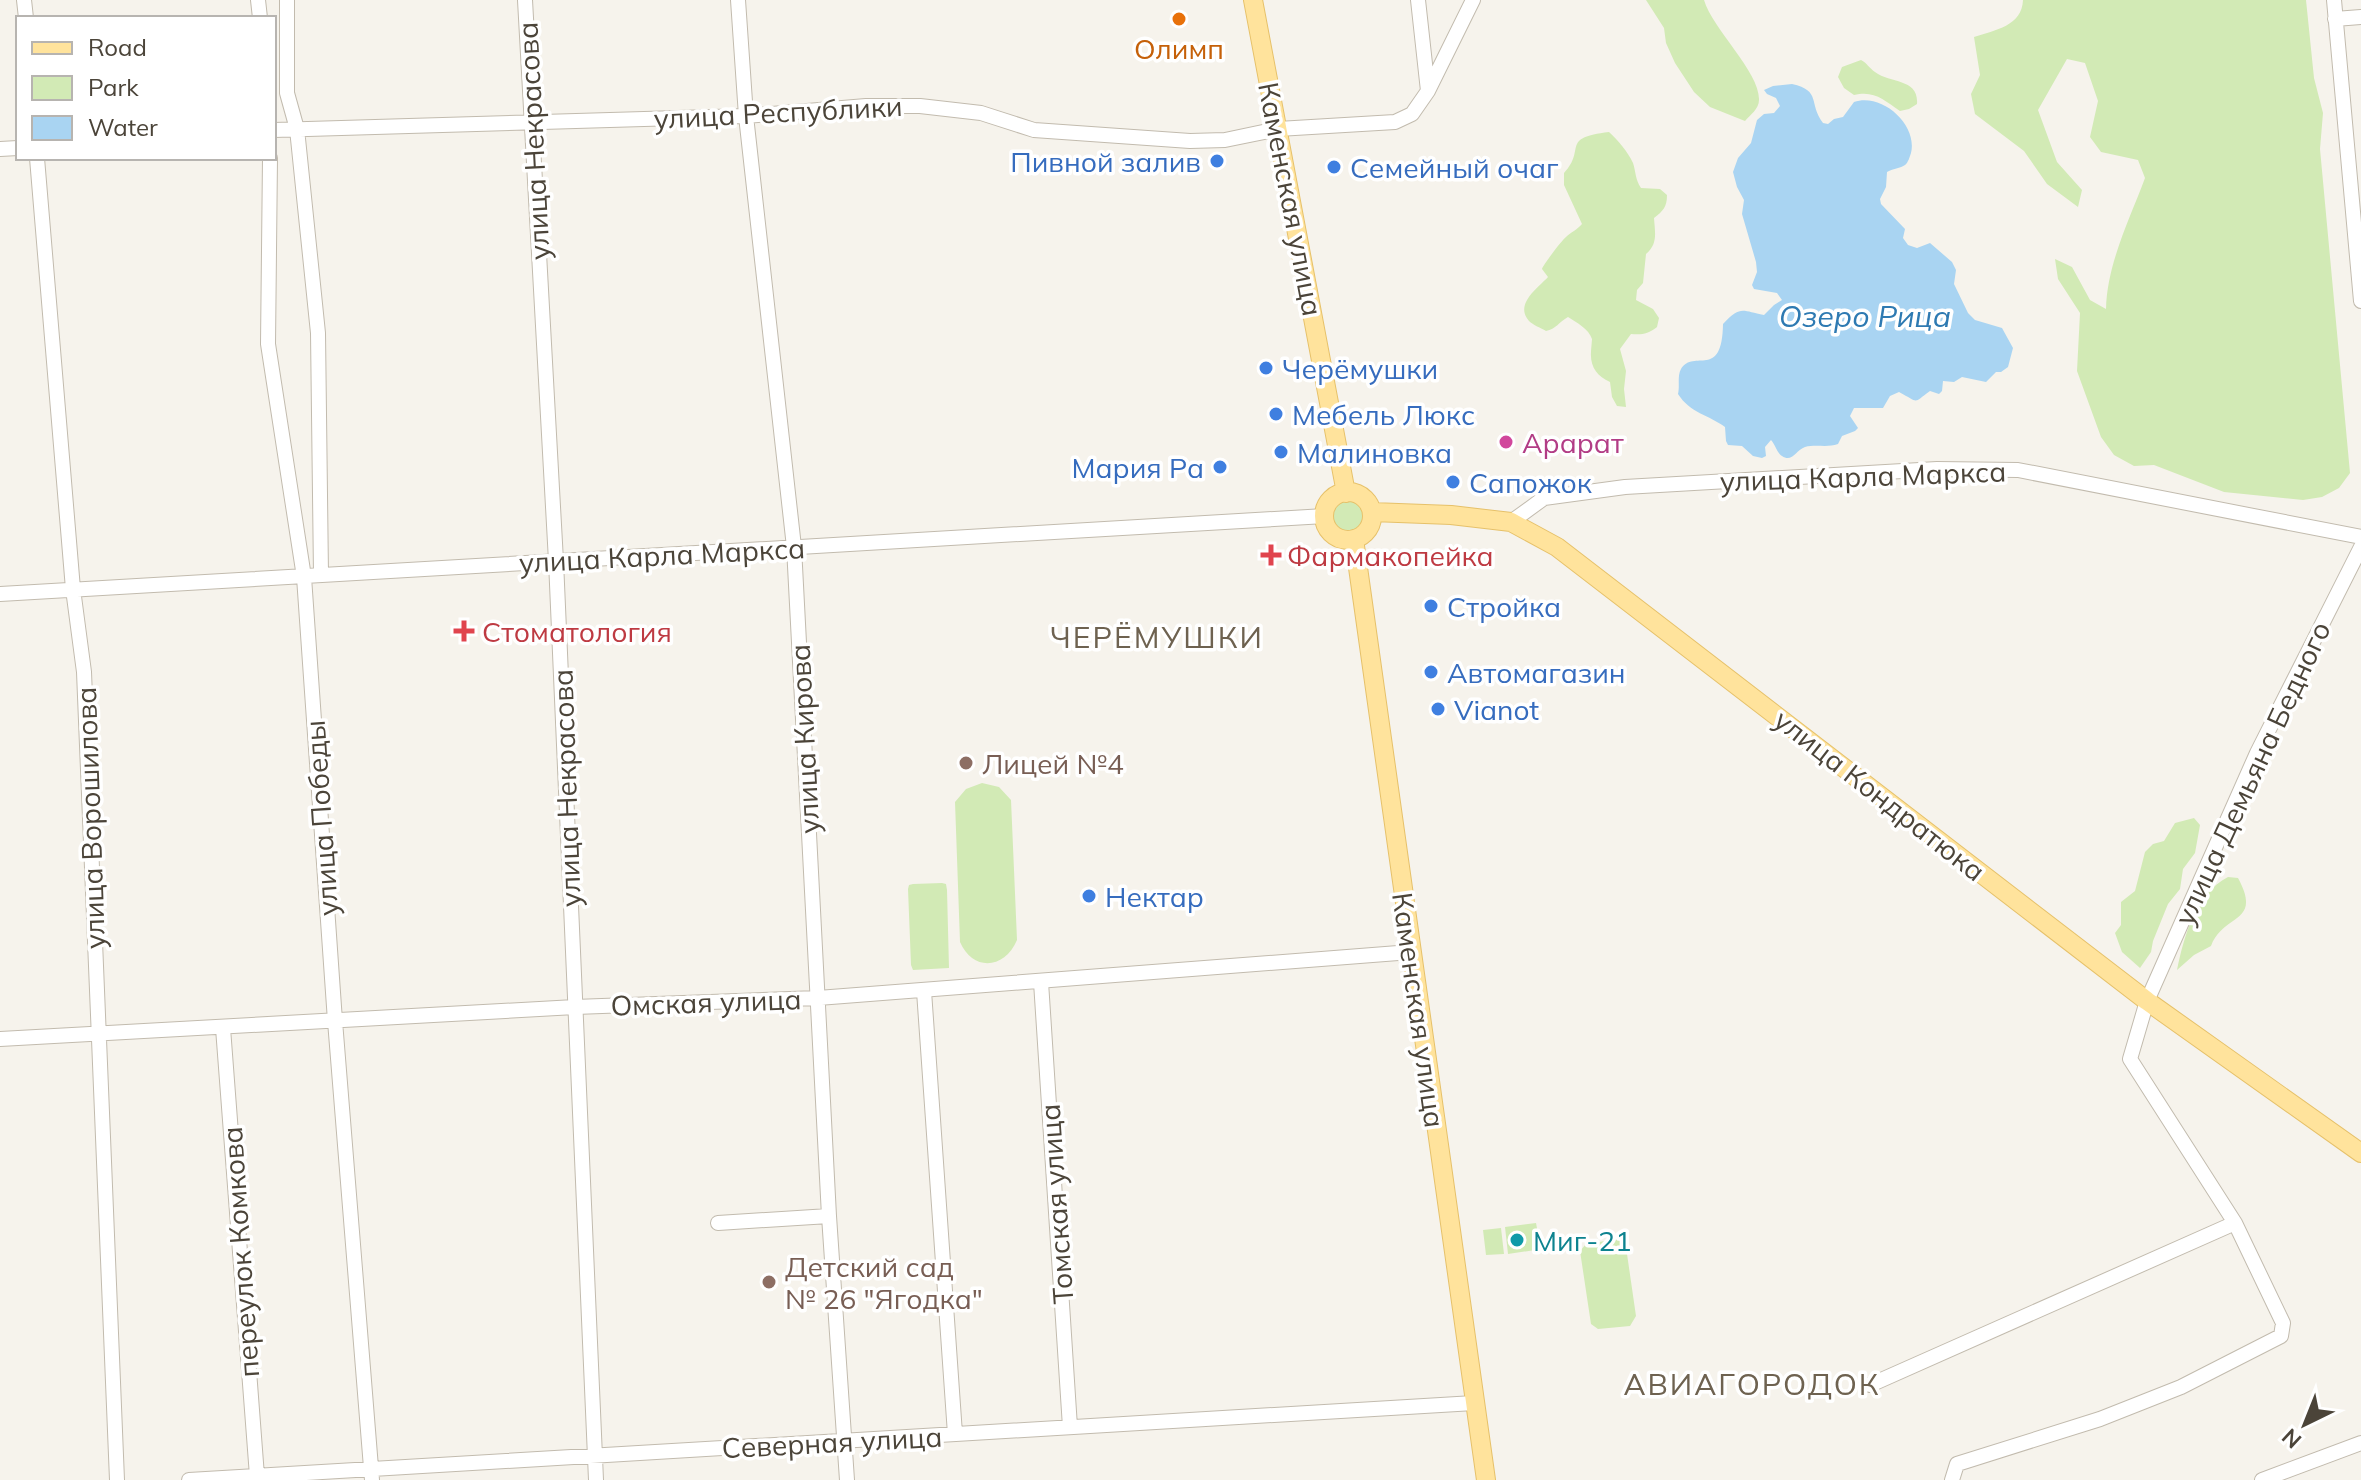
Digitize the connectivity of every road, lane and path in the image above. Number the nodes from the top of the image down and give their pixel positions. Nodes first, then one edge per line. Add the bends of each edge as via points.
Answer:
1 (287, 0) edge
2 (525, 0) edge
3 (738, 0) edge
4 (1253, 0) edge
5 (1418, 0) edge
6 (1473, 0) edge
7 (2334, 0) edge
8 (2361, 17) edge
9 (2335, 19) junction
10 (1428, 91) junction
11 (746, 116) junction
12 (533, 123) junction
13 (297, 129) junction
14 (1278, 129) junction
15 (276, 130) edge
16 (37, 160) edge
17 (270, 160) edge
18 (2355, 184) edge
19 (2361, 301) edge
20 (1346, 493) junction
21 (1372, 512) junction
22 (1325, 516) junction
23 (1511, 522) junction
24 (2361, 537) edge
25 (1354, 539) junction
26 (794, 547) junction
27 (2361, 547) edge
28 (556, 561) junction
29 (321, 575) junction
30 (304, 577) junction
31 (73, 589) junction
32 (0, 594) edge
33 (1411, 952) junction
34 (1041, 982) junction
35 (924, 991) junction
36 (818, 998) junction
37 (2147, 1001) junction
38 (575, 1007) junction
39 (335, 1021) junction
40 (223, 1028) junction
41 (98, 1035) junction
42 (0, 1039) edge
43 (2361, 1153) edge
44 (829, 1216) junction
45 (718, 1223) dead end
46 (2235, 1223) junction
47 (1870, 1385) dead end
48 (1474, 1403) junction
49 (1070, 1427) junction
50 (955, 1434) junction
51 (845, 1441) junction
52 (2361, 1443) edge
53 (594, 1456) junction
54 (372, 1474) edge
55 (257, 1476) junction
56 (117, 1480) edge
57 (189, 1480) edge
58 (596, 1480) edge
59 (847, 1480) edge
60 (1486, 1480) edge
61 (1952, 1480) edge
62 (2262, 1480) edge

1 - 13 street via 287,93
2 - 12 street, улица Некрасова
3 - 11 street, улица Кирова
4 - 14 main road, Каменская улица
5 - 10 street
6 - 10 street, улица Республики
7 - 9 street
8 - 9 street
9 - 18 street
10 - 14 street, улица Республики via 1412,114 1395,122
11 - 12 street, улица Республики
11 - 14 street, улица Республики via 920,106 981,113 1034,130 1190,141
11 - 26 street, улица Кирова
12 - 13 street, улица Республики
12 - 28 street, улица Некрасова
13 - 15 street, улица Республики
13 - 29 street via 318,333
14 - 20 main road, Каменская улица
16 - 31 street, улица Ворошилова
17 - 30 street, улица Победы via 268,344
18 - 19 street
20 - 21 main road via 1365,500
20 - 22 main road via 1329,503
21 - 23 main road, улица Кондратюка
21 - 25 main road via 1370,526
22 - 25 main road via 1333,535
22 - 26 street, улица Карла Маркса
23 - 24 street, улица Карла Маркса via 1544,498 1625,487 1937,469 2018,470
23 - 37 main road, улица Кондратюка via 1557,547
25 - 33 main road, Каменская улица
26 - 28 street, улица Карла Маркса
26 - 36 street, улица Кирова
27 - 37 street, улица Демьяна Бедного via 2257,753
28 - 29 street, улица Карла Маркса
28 - 38 street, улица Некрасова
29 - 30 street, улица Карла Маркса
30 - 31 street, улица Карла Маркса
30 - 39 street, улица Победы
31 - 32 street, улица Карла Маркса
31 - 41 street, улица Ворошилова via 84,672
33 - 34 street, Омская улица
33 - 48 main road, Каменская улица
34 - 35 street, Омская улица
34 - 49 street, Томская улица
35 - 36 street, Омская улица
35 - 50 street
36 - 38 street, Омская улица
36 - 44 street, улица Кирова
37 - 43 main road, улица Кондратюка
37 - 46 street, улица Демьяна Бедного via 2130,1059
38 - 39 street, Омская улица
38 - 53 street, улица Некрасова
39 - 40 street, Омская улица
39 - 54 street, улица Победы
40 - 41 street, Омская улица
40 - 55 street, переулок Комкова
41 - 42 street, Омская улица
41 - 56 street, улица Ворошилова
44 - 45 street
44 - 51 street, улица Кирова
46 - 47 street
46 - 61 street, улица Демьяна Бедного via 2283,1323 2281,1336 2181,1387 1957,1464
48 - 49 street, Северная улица
48 - 60 main road, Каменская улица
49 - 50 street, Северная улица
50 - 51 street, Северная улица
51 - 53 street, Северная улица
51 - 59 street, улица Кирова
52 - 62 street
53 - 54 street, Северная улица
53 - 58 street, улица Некрасова
54 - 55 street, Северная улица
55 - 57 street, Северная улица

